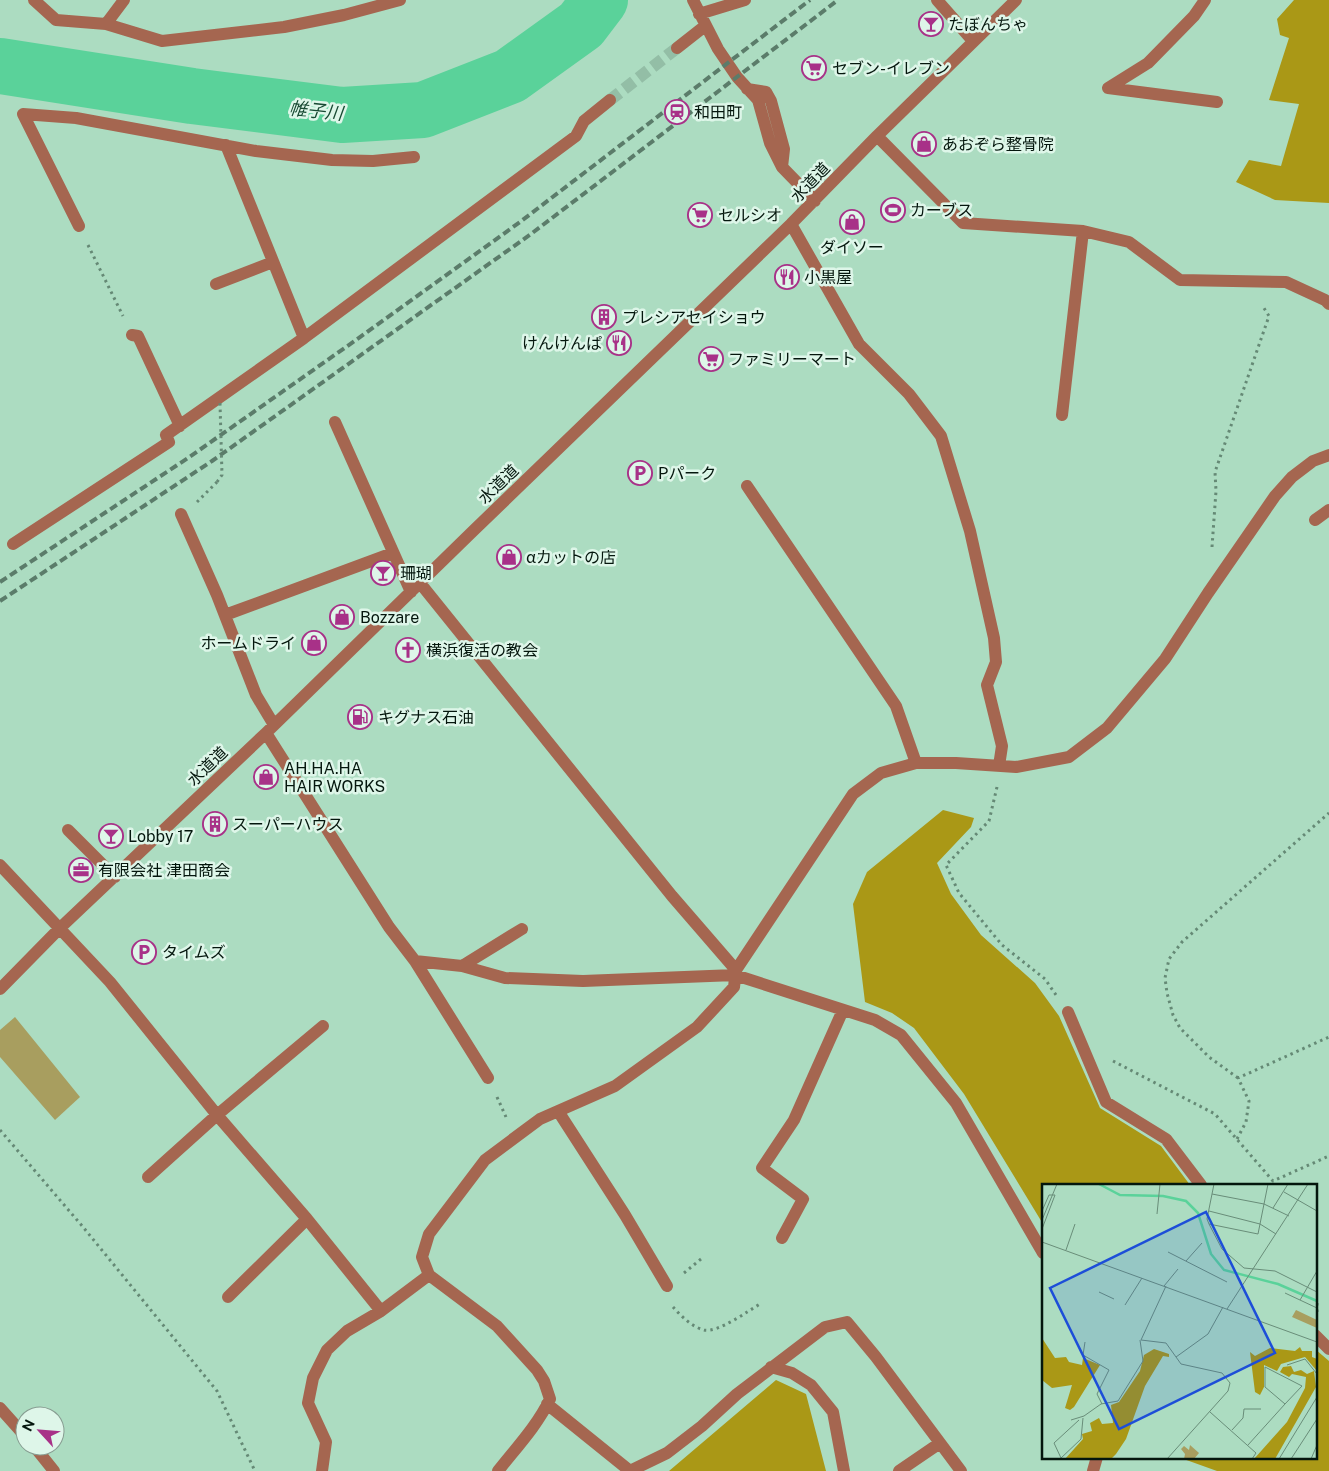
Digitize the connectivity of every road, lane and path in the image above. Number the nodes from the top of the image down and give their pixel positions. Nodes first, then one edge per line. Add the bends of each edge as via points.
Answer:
1 (34, 0) edge
2 (124, 0) edge
3 (400, 0) edge
4 (693, 0) edge
5 (745, 0) edge
6 (936, 0) edge
7 (1016, 0) edge
8 (1206, 0) edge
9 (699, 14) junction
10 (106, 24) junction
11 (705, 26) junction
12 (973, 41) junction
13 (677, 48) tunnel mouth
14 (610, 100) tunnel mouth
15 (1217, 102) dead end
16 (877, 136) junction
17 (226, 145) junction
18 (414, 157) dead end
19 (815, 201) junction
20 (792, 224) junction
21 (79, 226) joint
22 (1084, 231) junction
23 (273, 262) junction
24 (216, 284) dead end
25 (1260, 302) dead end
26 (1329, 304) edge
27 (132, 335) joint
28 (304, 338) junction
29 (220, 403) dead end
30 (1062, 415) dead end
31 (335, 422) dead end
32 (180, 426) junction
33 (1329, 455) edge
34 (747, 486) dead end
35 (198, 501) dead end
36 (1329, 510) edge
37 (181, 514) dead end
38 (1315, 520) dead end
39 (13, 544) dead end
40 (394, 553) junction
41 (1211, 556) dead end
42 (420, 583) junction
43 (410, 592) junction
44 (225, 615) junction
45 (270, 729) junction
46 (916, 763) junction
47 (999, 766) junction
48 (1329, 813) edge
49 (68, 830) dead end
50 (0, 865) edge
51 (115, 877) junction
52 (60, 928) junction
53 (522, 928) dead end
54 (415, 960) junction
55 (462, 966) junction
56 (736, 973) junction
57 (0, 989) edge
58 (843, 1010) junction
59 (1068, 1012) joint
60 (323, 1026) dead end
61 (1329, 1037) edge
62 (1081, 1044) junction
63 (488, 1078) joint
64 (1238, 1078) junction
65 (558, 1111) junction
66 (216, 1115) junction
67 (0, 1130) edge
68 (515, 1138) junction
69 (1237, 1138) junction
70 (1329, 1156) edge
71 (148, 1178) dead end
72 (1273, 1183) edge
73 (1200, 1184) edge
74 (307, 1219) junction
75 (782, 1238) dead end
76 (1042, 1251) edge
77 (429, 1275) junction
78 (667, 1286) dead end
79 (228, 1296) dead end
80 (760, 1304) dead end
81 (672, 1306) dead end
82 (381, 1311) junction
83 (1316, 1336) edge
84 (1329, 1349) edge
85 (771, 1367) junction
86 (547, 1404) junction
87 (0, 1408) edge
88 (15, 1425) edge
89 (940, 1443) junction
90 (42, 1456) edge
91 (1097, 1458) edge
92 (54, 1471) edge
93 (255, 1471) edge
94 (322, 1471) edge
95 (498, 1471) edge
96 (844, 1471) edge
97 (899, 1471) edge
98 (961, 1471) edge
99 (1093, 1471) edge

1 - 10 street via 56,20
2 - 10 street
3 - 10 street via 284,27 162,41
4 - 9 street
5 - 9 street
6 - 12 street
7 - 12 street, 水道道
8 - 15 street via 1148,63 1108,88
9 - 11 street
11 - 13 street
11 - 19 street via 718,50 758,100 770,143 782,167
12 - 16 street, 水道道
14 - 28 street via 584,121 576,136
16 - 19 street, 水道道
16 - 22 street via 963,223
17 - 18 street via 332,160
17 - 21 street via 86,120 23,114
17 - 23 street
19 - 20 street, 水道道
20 - 42 street, 水道道
20 - 47 street via 859,344 908,394 941,436 970,530 994,638 996,662 987,685 1002,746
21 - 27 path
22 - 26 street via 1129,242 1180,280 1286,282
22 - 30 street
23 - 24 street
23 - 28 street
25 - 41 path via 1269,316 1215,472
27 - 32 street via 138,336
28 - 32 street
29 - 35 path, bridge via 222,475
31 - 40 street
32 - 39 street via 166,435 169,442
33 - 47 street via 1313,461 1275,496 1165,659 1107,728 1069,757 1016,767
34 - 46 street via 896,706
36 - 38 street
37 - 44 street
40 - 43 street
40 - 44 street
42 - 43 street, 水道道
42 - 56 street
43 - 45 street, 水道道
44 - 45 street
45 - 51 street, 水道道
45 - 54 street via 389,927
46 - 47 street
46 - 56 street via 881,773 853,794
47 - 59 path via 989,821 946,865 959,893 1002,945 1045,979
48 - 64 path via 1182,942 1169,959 1165,978 1167,993 1180,1028 1209,1057
49 - 51 street
50 - 52 street
51 - 52 street, 水道道
52 - 57 street, 水道道
52 - 66 street via 110,982
53 - 55 street
54 - 55 street
54 - 63 street
55 - 56 street via 505,978 583,981
56 - 58 street
56 - 65 street via 734,987 697,1027 616,1086
58 - 75 street via 794,1120 762,1168 804,1199
58 - 76 street via 875,1020 901,1035 956,1103
59 - 62 street
60 - 66 street
61 - 64 path
62 - 69 path via 1215,1114
62 - 73 street via 1106,1102 1166,1139
63 - 68 path
64 - 69 path via 1249,1101 1246,1122
65 - 68 street via 540,1119
65 - 78 street
66 - 71 street
66 - 74 street
67 - 93 path via 218,1391
68 - 77 street via 485,1160 429,1234 422,1258
69 - 72 path
70 - 72 path
74 - 79 street
74 - 82 street
77 - 82 street
77 - 86 street via 497,1326 537,1370 550,1399
80 - 81 path via 715,1329 705,1330 681,1316
82 - 94 street via 347,1331 327,1350 313,1378 308,1403 326,1442
83 - 84 street
85 - 86 street via 667,1453 630,1470
85 - 89 street via 825,1327 847,1322
85 - 96 street via 792,1373 811,1385 833,1412
86 - 95 street
87 - 88 street
89 - 97 street
89 - 98 street
90 - 92 street
91 - 99 street

